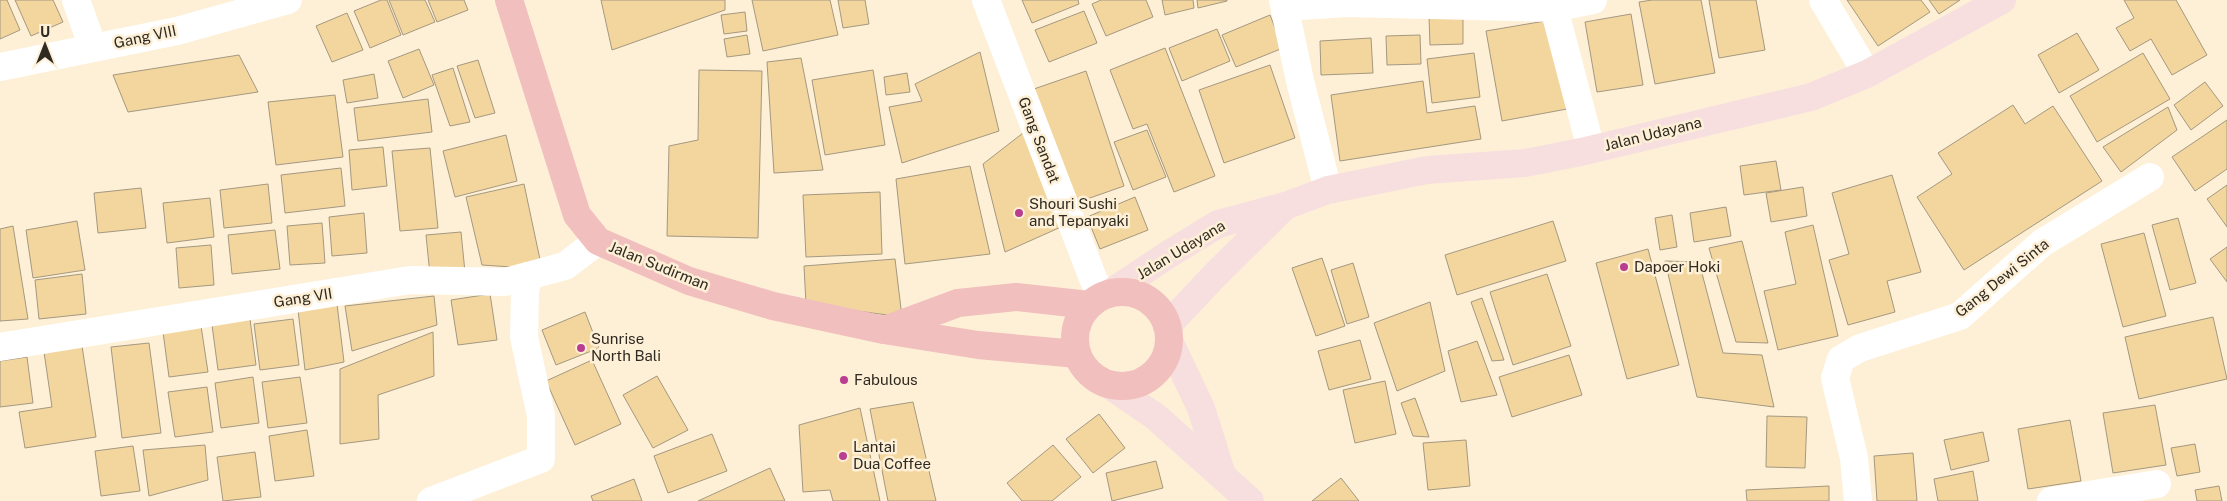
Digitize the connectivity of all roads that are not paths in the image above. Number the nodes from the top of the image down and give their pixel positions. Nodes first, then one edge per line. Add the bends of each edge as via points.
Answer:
1 (76, 0) edge
2 (288, 0) edge
3 (509, 0) edge
4 (986, 0) edge
5 (1593, 0) edge
6 (1823, 0) edge
7 (2002, 0) edge
8 (1284, 4) edge
9 (1554, 8) junction
10 (93, 48) junction
11 (0, 67) edge
12 (1867, 74) junction
13 (1591, 149) junction
14 (2150, 177) dead end
15 (1328, 190) junction
16 (1285, 206) junction
17 (598, 241) junction
18 (528, 276) junction
19 (1098, 295) junction
20 (884, 330) junction
21 (1168, 334) junction
22 (0, 347) edge
23 (1077, 354) junction
24 (1108, 384) junction
25 (1222, 476) junction
26 (2157, 484) dead end
27 (431, 501) edge
28 (1250, 501) edge
29 (1858, 501) edge
30 (2051, 501) edge

1 - 10 street
2 - 10 street, Gang VIII via 178,31
3 - 17 main road, Jalan Sudirman via 577,215
4 - 19 street, Gang Sandat
5 - 9 street
6 - 12 street
7 - 12 street, Jalan Udayana
8 - 9 street
8 - 15 street
9 - 13 street
10 - 11 street, Gang VIII
12 - 13 street, Jalan Udayana via 1811,97
13 - 15 street, Jalan Udayana via 1525,162 1427,170
14 - 29 street, Gang Dewi Sinta via 2042,242 1960,316 1860,348 1841,359 1835,378 1854,458
15 - 16 street, Jalan Udayana
16 - 19 street, Jalan Udayana via 1218,224
16 - 21 street, Jalan Udayana via 1204,285
17 - 18 street, Gang VII via 565,266
17 - 20 main road, Jalan Sudirman via 689,281 773,306
18 - 22 street, Gang VII via 505,282 410,280
18 - 27 street via 524,337 541,416 541,459
19 - 20 main road via 1016,297 958,303
19 - 21 main road via 1131,294 1151,302 1161,313
19 - 23 main road via 1079,319 1075,336
20 - 23 main road, Jalan Sudirman via 978,345
21 - 24 main road via 1166,355 1160,367 1149,377 1136,384
21 - 25 street via 1201,408
23 - 24 main road via 1095,377
24 - 25 street via 1156,418
25 - 28 street
26 - 30 street

